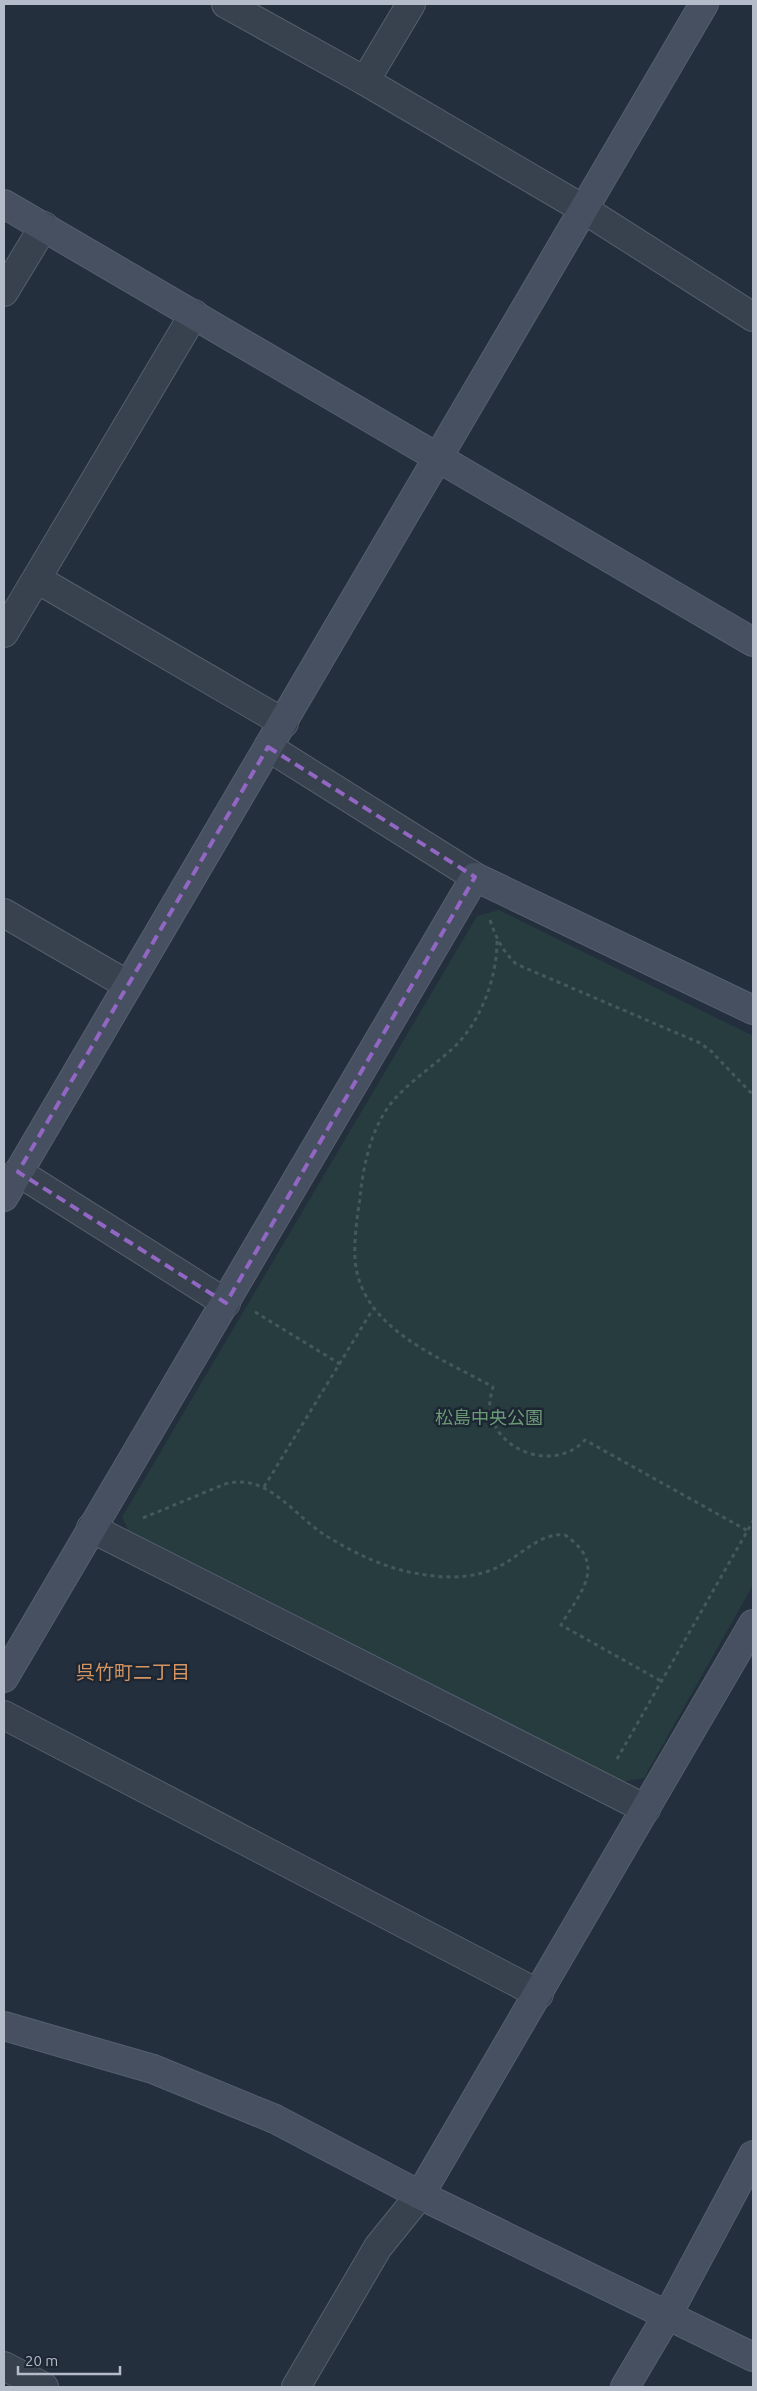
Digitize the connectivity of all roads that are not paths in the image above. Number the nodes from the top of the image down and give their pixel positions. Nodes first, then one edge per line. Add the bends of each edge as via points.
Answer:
1 (226, 4) edge
2 (411, 4) edge
3 (704, 4) edge
4 (365, 81) junction
5 (4, 204) edge
6 (584, 210) junction
7 (44, 226) junction
8 (4, 292) edge
9 (194, 314) junction
10 (753, 317) edge
11 (439, 457) junction
12 (37, 579) junction
13 (4, 633) edge
14 (753, 642) edge
15 (284, 723) junction
16 (268, 747) junction
17 (475, 877) junction
18 (4, 913) edge
19 (128, 985) junction
20 (753, 1010) edge
21 (18, 1172) junction
22 (4, 1197) edge
23 (236, 1305) junction
24 (91, 1528) junction
25 (753, 1624) edge
26 (4, 1678) edge
27 (4, 1715) edge
28 (646, 1809) junction
29 (538, 1994) junction
30 (4, 2026) edge
31 (753, 2155) edge
32 (420, 2195) junction
33 (667, 2316) junction
34 (753, 2358) edge
35 (4, 2366) edge
36 (44, 2387) edge
37 (296, 2387) edge
38 (625, 2387) edge

1 - 4 street
2 - 4 street
3 - 6 street
4 - 6 street
5 - 7 street
6 - 10 street
6 - 11 street
7 - 8 street
7 - 9 street
9 - 11 street
9 - 12 street
11 - 14 street
11 - 15 street
12 - 13 street
12 - 15 street
15 - 16 street
16 - 17 street
16 - 19 street
17 - 20 street
17 - 23 street
18 - 19 street
19 - 21 street
21 - 22 street
21 - 23 street
23 - 24 street
24 - 26 street
24 - 28 street
25 - 28 street
27 - 29 street
28 - 29 street
29 - 32 street
30 - 32 street via 153,2069 274,2119
31 - 33 street
32 - 33 street
32 - 37 street via 378,2247
33 - 34 street
33 - 38 street
35 - 36 street

